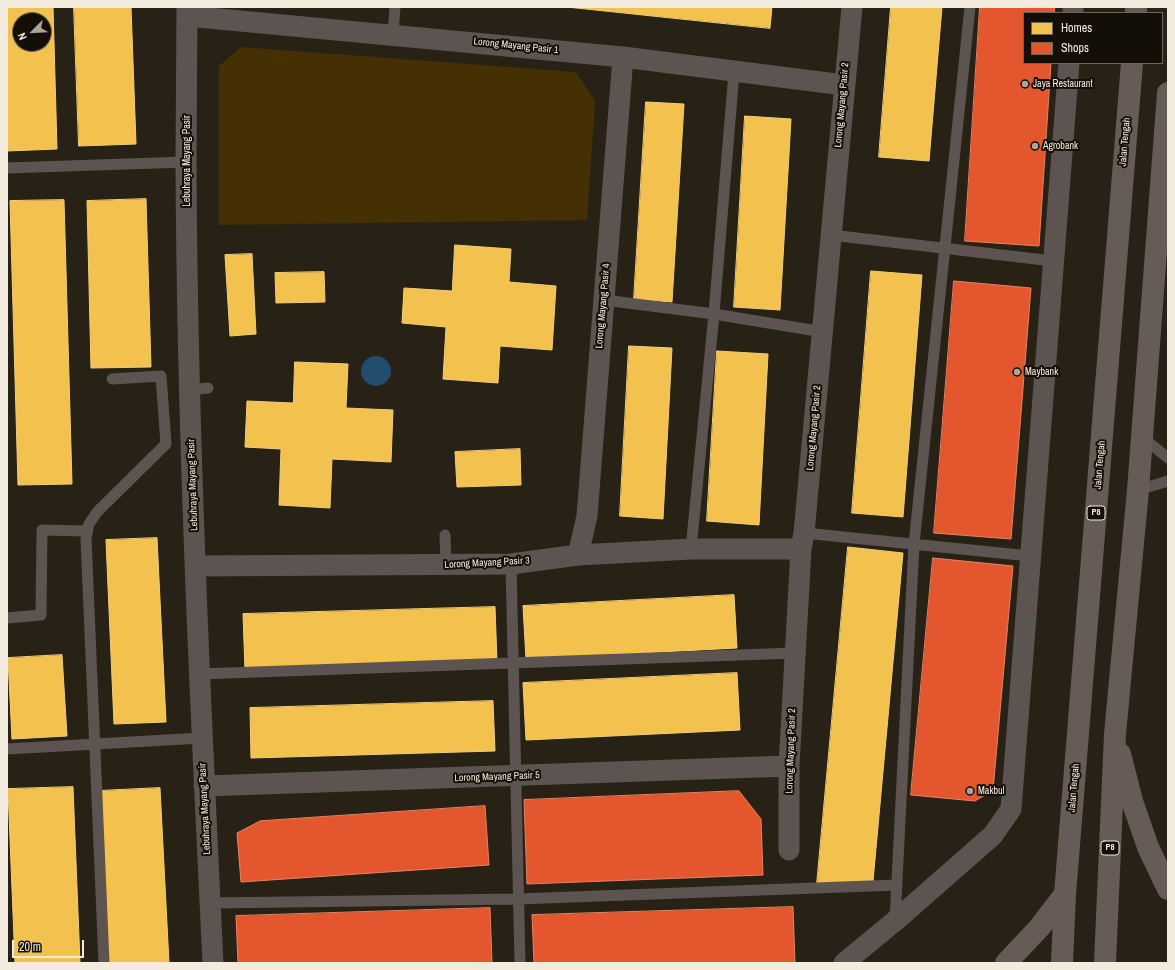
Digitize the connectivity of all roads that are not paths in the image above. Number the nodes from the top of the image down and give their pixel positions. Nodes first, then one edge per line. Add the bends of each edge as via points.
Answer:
1 (395, 7) edge
2 (852, 7) edge
3 (970, 7) edge
4 (187, 12) edge
5 (393, 34) junction
6 (623, 57) junction
7 (1069, 64) edge
8 (1132, 64) edge
9 (734, 72) junction
10 (844, 85) junction
11 (1168, 94) edge
12 (186, 162) junction
13 (7, 168) edge
14 (831, 235) junction
15 (945, 249) junction
16 (1054, 261) junction
17 (604, 300) junction
18 (714, 314) junction
19 (823, 332) junction
20 (112, 379) dead end
21 (1142, 438) junction
22 (1168, 458) edge
23 (1168, 481) edge
24 (1138, 490) junction
25 (87, 531) junction
26 (445, 536) dead end
27 (802, 541) junction
28 (914, 544) junction
29 (691, 549) junction
30 (578, 555) junction
31 (1030, 556) junction
32 (511, 564) junction
33 (196, 566) junction
34 (446, 566) junction
35 (7, 618) edge
36 (795, 653) junction
37 (513, 662) junction
38 (199, 674) junction
39 (1115, 734) junction
40 (202, 738) junction
41 (96, 743) junction
42 (7, 749) edge
43 (789, 766) junction
44 (514, 777) junction
45 (204, 786) junction
46 (789, 850) dead end
47 (897, 885) junction
48 (1168, 889) edge
49 (1065, 894) junction
50 (518, 899) junction
51 (210, 903) junction
52 (895, 921) junction
53 (104, 963) edge
54 (213, 963) edge
55 (520, 963) edge
56 (844, 963) edge
57 (1006, 963) edge
58 (1062, 963) edge
59 (1105, 963) edge

1 - 5 lane
2 - 10 street, Lorong Mayang Pasir 2
3 - 15 lane
4 - 5 street, Lorong Mayang Pasir 1
4 - 12 street, Lebuhraya Mayang Pasir
5 - 6 street, Lorong Mayang Pasir 1
6 - 9 street, Lorong Mayang Pasir 1
6 - 17 street, Lorong Mayang Pasir 4
7 - 16 street
8 - 49 main road, Jalan Tengah / P8
9 - 10 street, Lorong Mayang Pasir 1
9 - 18 lane
10 - 14 street, Lorong Mayang Pasir 2
11 - 21 main road, P8
12 - 13 lane
12 - 33 street, Lebuhraya Mayang Pasir via 199,389
14 - 15 lane
14 - 19 street, Lorong Mayang Pasir 2
15 - 16 lane
15 - 28 lane
16 - 31 street
17 - 18 lane
17 - 30 street, Lorong Mayang Pasir 4 via 587,516
18 - 19 lane
18 - 29 lane
19 - 27 street, Lorong Mayang Pasir 2
20 - 25 lane via 161,376 166,444 97,512
21 - 22 lane
21 - 24 main road, P8
23 - 24 lane
24 - 39 main road, P8
25 - 35 lane via 42,530 41,615
25 - 41 lane
26 - 34 lane
27 - 28 lane
27 - 29 street, Lorong Mayang Pasir 3
27 - 36 street, Lorong Mayang Pasir 2
28 - 31 lane
28 - 47 lane
29 - 30 street, Lorong Mayang Pasir 3
30 - 32 street, Lorong Mayang Pasir 3
31 - 52 street via 1011,809 992,835
32 - 34 street, Lorong Mayang Pasir 3
32 - 37 lane
33 - 34 street, Lorong Mayang Pasir 3
33 - 38 street, Lebuhraya Mayang Pasir
36 - 37 lane
36 - 43 street, Lorong Mayang Pasir 2
37 - 38 lane
37 - 44 lane
38 - 40 street, Lebuhraya Mayang Pasir
39 - 48 main road via 1132,801 1148,847
39 - 59 main road, P8
40 - 41 lane
40 - 45 street, Lebuhraya Mayang Pasir
41 - 42 lane
41 - 53 lane
43 - 44 street, Lorong Mayang Pasir 5
43 - 46 street, Lorong Mayang Pasir 2
44 - 45 street, Lorong Mayang Pasir 5
44 - 50 lane
45 - 51 street, Lebuhraya Mayang Pasir
47 - 50 lane
47 - 52 lane
49 - 57 main road via 1039,928
49 - 58 main road, Jalan Tengah / P8
50 - 51 lane
50 - 55 lane
51 - 54 street, Lebuhraya Mayang Pasir
52 - 56 street

